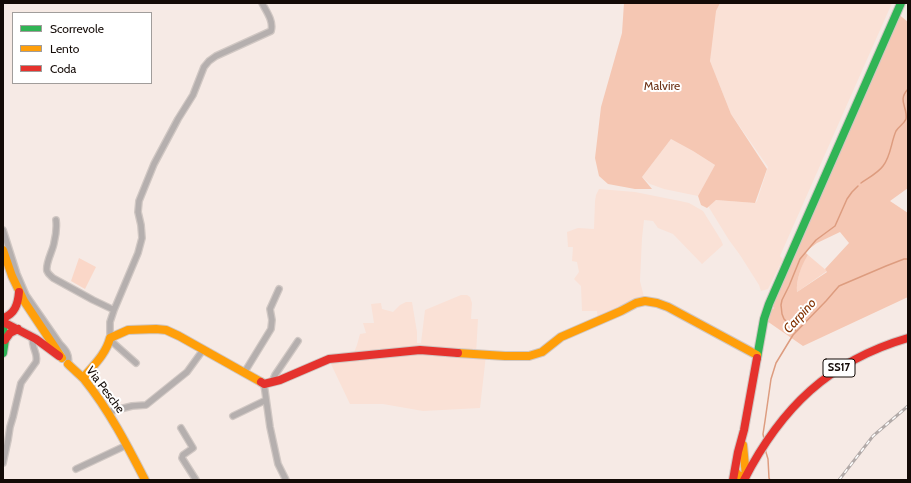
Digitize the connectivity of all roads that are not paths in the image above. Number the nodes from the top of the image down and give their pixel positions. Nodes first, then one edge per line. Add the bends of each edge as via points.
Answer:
1 (262, 3) edge
2 (901, 3) edge
3 (56, 220) dead end
4 (3, 230) edge
5 (3, 250) edge
6 (280, 289) dead end
7 (19, 292) junction
8 (114, 310) junction
9 (3, 318) edge
10 (3, 322) edge
11 (3, 327) edge
12 (18, 329) junction
13 (33, 337) junction
14 (908, 338) edge
15 (110, 339) junction
16 (5, 340) junction
17 (298, 341) dead end
18 (203, 350) junction
19 (3, 353) edge
20 (757, 355) junction
21 (62, 358) junction
22 (68, 364) junction
23 (136, 364) dead end
24 (244, 373) junction
25 (83, 378) junction
26 (268, 383) junction
27 (266, 400) junction
28 (108, 412) junction
29 (233, 416) dead end
30 (181, 428) dead end
31 (744, 430) junction
32 (128, 445) junction
33 (743, 452) junction
34 (757, 456) junction
35 (3, 463) edge
36 (76, 469) dead end
37 (735, 471) junction
38 (745, 478) edge
39 (145, 480) edge
40 (196, 480) edge
41 (286, 480) edge
42 (733, 480) edge

1 - 8 street via 270,19 271,31 209,61 154,164 139,201 142,238 138,253
2 - 20 main road via 772,296 764,319
3 - 8 street via 54,244 46,270 53,278
4 - 22 street via 26,295 66,350 69,355
5 - 7 main road
6 - 24 street via 270,309 271,329
7 - 9 main road via 15,310
7 - 21 main road
8 - 15 street via 110,322
10 - 12 main road, Via Pesche
11 - 16 main road
12 - 13 main road, Via Pesche
12 - 16 main road via 9,333
13 - 21 main road, Via Pesche
13 - 35 street via 37,359 21,383
14 - 34 main road, SS17 via 897,340 856,358 813,387 783,418
15 - 18 main road via 128,330 166,330
15 - 23 street
15 - 25 main road via 96,363
16 - 19 main road
17 - 26 street
18 - 24 main road
18 - 28 street via 186,372 146,405
20 - 26 main road via 668,307 645,301 561,336 542,352 529,356 420,350 387,353 329,359
20 - 31 main road
21 - 22 street, Via Pesche
22 - 25 main road, Via Pesche
24 - 26 main road
25 - 28 main road, Via Pesche
26 - 27 street
27 - 29 street
27 - 41 street via 278,464
28 - 32 main road, Via Pesche
30 - 40 street via 193,448 182,458
31 - 33 main road
31 - 37 main road
32 - 36 street
32 - 39 main road, Via Pesche
33 - 34 main road via 751,459
33 - 38 main road
34 - 38 main road, SS17
37 - 38 main road via 737,475
37 - 42 main road

